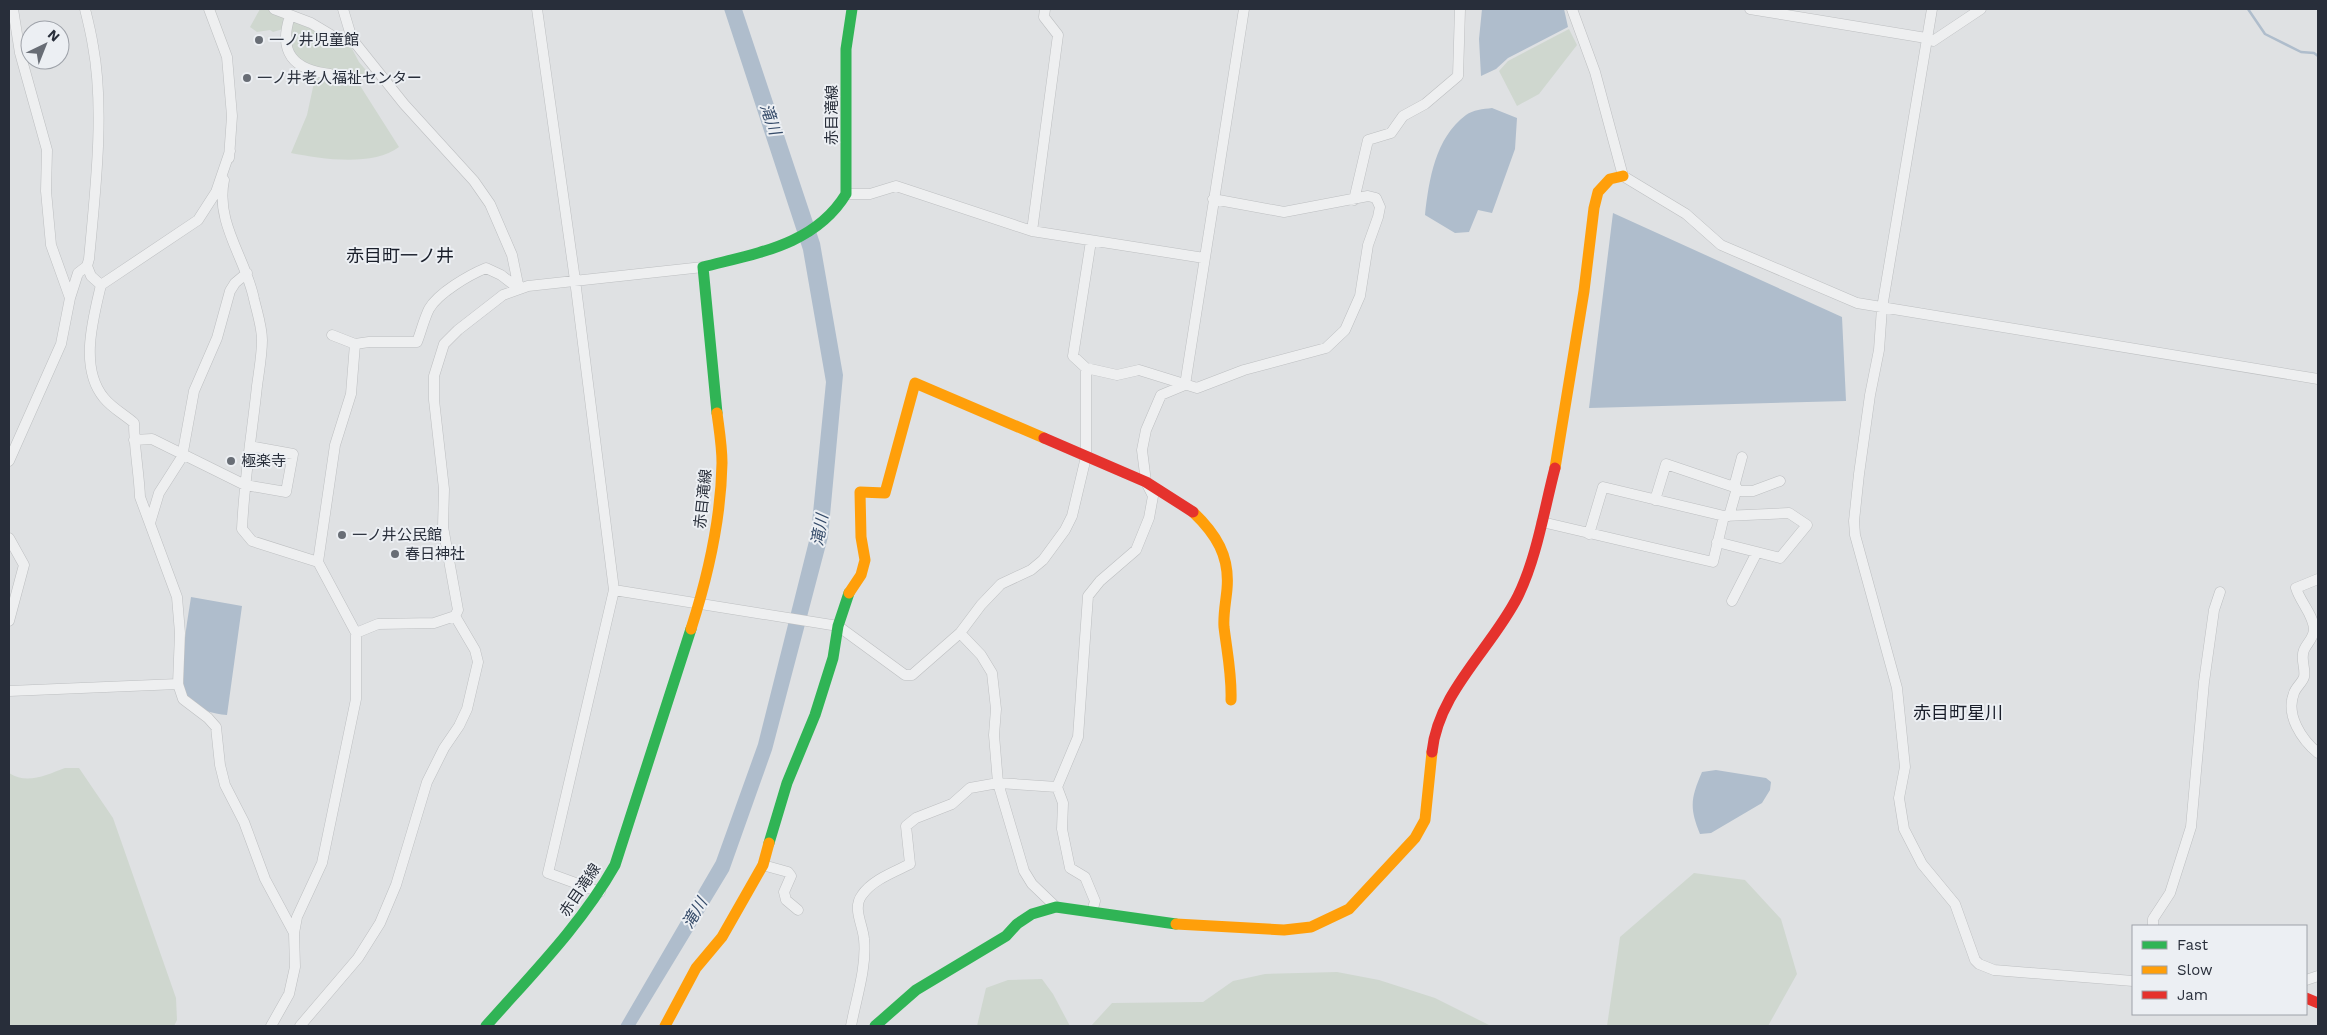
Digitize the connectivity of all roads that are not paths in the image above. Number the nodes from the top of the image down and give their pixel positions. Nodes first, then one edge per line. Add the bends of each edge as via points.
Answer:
1 (13, 9) edge
2 (85, 9) edge
3 (209, 9) edge
4 (274, 9) edge
5 (343, 9) edge
6 (537, 9) edge
7 (852, 9) edge
8 (1045, 9) edge
9 (1244, 9) edge
10 (1460, 9) edge
11 (1572, 9) edge
12 (1750, 9) edge
13 (1932, 9) edge
14 (1981, 9) edge
15 (290, 16) junction
16 (1926, 38) junction
17 (352, 39) junction
18 (330, 74) dead end
19 (230, 151) junction
20 (1623, 176) junction
21 (846, 194) junction
22 (1213, 199) junction
23 (1354, 200) junction
24 (1032, 231) junction
25 (1091, 241) junction
26 (1204, 258) junction
27 (86, 266) junction
28 (703, 268) junction
29 (247, 273) junction
30 (575, 280) junction
31 (101, 285) junction
32 (519, 289) junction
33 (70, 298) junction
34 (1882, 308) junction
35 (332, 335) dead end
36 (354, 344) junction
37 (1086, 368) junction
38 (2318, 379) edge
39 (1185, 384) junction
40 (134, 440) junction
41 (250, 446) junction
42 (182, 454) junction
43 (1086, 457) junction
44 (1742, 457) dead end
45 (9, 460) edge
46 (1780, 480) dead end
47 (1146, 482) junction
48 (245, 485) junction
49 (1735, 489) junction
50 (1655, 500) junction
51 (1726, 516) junction
52 (1542, 522) junction
53 (150, 523) junction
54 (1589, 534) junction
55 (9, 538) edge
56 (1718, 542) junction
57 (1757, 552) junction
58 (318, 562) junction
59 (2318, 579) edge
60 (614, 590) junction
61 (2220, 592) dead end
62 (1732, 601) dead end
63 (699, 603) junction
64 (454, 616) junction
65 (9, 620) edge
66 (838, 626) junction
67 (356, 633) junction
68 (960, 633) junction
69 (178, 684) junction
70 (9, 691) edge
71 (1231, 700) dead end
72 (2318, 753) edge
73 (998, 783) junction
74 (1057, 787) junction
75 (763, 865) junction
76 (600, 892) junction
77 (1056, 908) junction
78 (798, 910) dead end
79 (1092, 912) junction
80 (2153, 925) edge
81 (294, 933) junction
82 (2132, 981) edge
83 (271, 1026) edge
84 (300, 1026) edge
85 (486, 1026) edge
86 (665, 1026) edge
87 (851, 1026) edge
88 (875, 1026) edge

1 - 33 street via 20,53 47,150 46,190 51,245
2 - 27 street via 94,47 98,103 95,198
3 - 19 street via 227,57 232,116
4 - 15 street
5 - 17 street
6 - 30 street
7 - 21 street, 赤目滝線 via 846,49
8 - 24 street via 1044,17 1058,35
9 - 22 street
10 - 23 street via 1458,76 1425,104 1403,116 1391,133 1368,140
11 - 20 street via 1595,72
12 - 16 street
13 - 16 street
14 - 16 street via 1933,41
15 - 17 street via 342,41
15 - 18 street via 285,39 291,56 296,63 314,73
16 - 34 street
17 - 32 street via 490,204 512,255
19 - 29 street via 223,186 225,221
19 - 31 street via 216,192 198,220
20 - 34 street via 1686,214 1721,245 1857,303
20 - 52 street via 1610,179 1598,192 1594,208 1560,452
21 - 24 street via 870,194 896,186
21 - 28 street via 842,205 830,217 794,241
22 - 23 street via 1284,212
22 - 26 street
23 - 39 street via 1368,196 1376,198 1380,207 1368,245 1360,296 1345,330 1326,348 1244,370 1197,388
24 - 25 street
25 - 26 street
25 - 37 street via 1073,356
26 - 39 street
27 - 31 street
27 - 33 street via 78,273
28 - 30 street
28 - 63 street, 赤目滝線 via 722,461 720,512
29 - 41 street via 262,339
29 - 42 street via 230,290 217,338 194,390
30 - 32 street
30 - 60 street
31 - 40 street via 90,352 91,367 104,398 134,423
32 - 36 street via 486,268 448,290 430,307 417,342
32 - 64 street via 503,295 444,344 434,376 444,489 442,528 456,592 458,610
33 - 45 street via 61,344
34 - 38 street
34 - 82 street via 1879,350 1853,528 1897,688 1905,767 1899,798 1904,829 1922,864 1955,904 1973,956 1979,964 1994,970
35 - 36 street
36 - 58 street via 351,394 335,445
37 - 39 street via 1117,375 1139,370
37 - 43 street
39 - 47 street via 1161,395 1146,430 1142,450
40 - 42 street via 152,439
40 - 53 street via 140,497
41 - 48 street
41 - 48 street via 293,454 286,492
42 - 48 street
42 - 53 street via 159,493
43 - 47 street
43 - 66 street via 915,383 885,493 860,492 860,537 866,560 861,575 848,594
43 - 68 street via 1072,516 1065,530 1043,560 1031,570 1001,584
44 - 49 street
46 - 49 street via 1753,491
47 - 71 street via 1186,506 1209,527 1226,557 1228,582 1224,624 1232,678
47 - 74 street via 1153,496 1149,518 1136,550 1100,581 1088,596 1078,736
48 - 58 street via 242,529 245,535 252,541
49 - 50 street via 1666,464
49 - 51 street
50 - 51 street
50 - 54 street via 1603,487
51 - 56 street
51 - 57 street via 1789,513 1807,525 1780,558
52 - 54 street
52 - 79 street via 1518,596 1453,694 1441,720 1432,748 1426,820 1415,838 1349,909 1311,927 1284,930 1160,923
53 - 69 street via 176,597 180,633
54 - 56 street via 1713,562
55 - 65 street via 24,565
56 - 57 street
57 - 62 street
58 - 67 street
59 - 72 street via 2296,588 2312,618 2314,630 2303,652 2303,680 2294,690 2292,699 2299,731 2306,743
60 - 63 street
60 - 76 street via 548,873
61 - 80 street via 2214,610 2204,682 2191,827 2170,893
63 - 66 street
63 - 76 street, 赤目滝線 via 626,835
64 - 67 street via 434,623 378,624
64 - 84 street via 478,662 467,709 427,782 396,885 380,924 358,958
66 - 68 street via 905,675 912,675
66 - 75 street via 833,658 815,715 787,783
67 - 81 street via 356,699 322,863 297,917
68 - 73 street via 981,655 992,673
69 - 70 street
69 - 81 street via 184,699 216,727 225,785 244,822 265,879
73 - 74 street
73 - 77 street via 1024,870 1032,884
73 - 87 street via 970,788 952,804 916,818 906,826 910,864 885,876 862,894 858,904 864,939 863,960
74 - 79 street via 1064,803 1062,829 1070,868 1085,877 1095,901
75 - 78 street via 788,872 791,876 784,892 786,900
75 - 86 street via 722,937 696,968
76 - 85 street, 赤目滝線 via 578,922
77 - 79 street
77 - 88 street via 1032,914 1016,924 1006,936 916,990
81 - 83 street via 295,967 289,994

